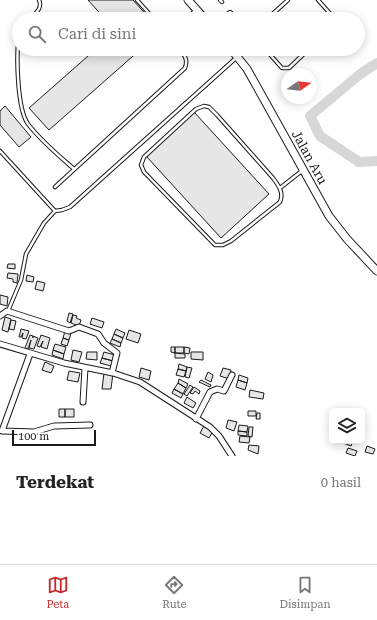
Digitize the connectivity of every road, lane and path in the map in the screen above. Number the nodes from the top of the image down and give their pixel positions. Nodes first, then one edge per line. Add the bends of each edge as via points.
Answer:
1 (40, 0) edge
2 (137, 0) edge
3 (188, 0) edge
4 (288, 0) edge
5 (318, 0) edge
6 (196, 10) edge
7 (36, 12) edge
8 (148, 12) edge
9 (275, 12) edge
10 (329, 12) edge
11 (18, 56) edge
12 (185, 56) edge
13 (237, 56) joint
14 (271, 56) edge
15 (302, 56) edge
16 (0, 151) edge
17 (74, 169) junction
18 (304, 170) junction
19 (55, 187) dead end
20 (280, 188) junction
21 (55, 211) junction
22 (377, 271) edge
23 (7, 311) junction
24 (0, 316) edge
25 (0, 344) edge
26 (30, 354) junction
27 (85, 368) junction
28 (112, 372) junction
29 (232, 375) dead end
30 (83, 402) dead end
31 (196, 419) junction
32 (90, 425) dead end
33 (232, 456) edge

1 - 7 lane
2 - 8 lane
3 - 6 street
4 - 9 lane
5 - 10 lane
11 - 17 lane via 22,112 27,123
12 - 17 lane via 185,68
13 - 18 street, Jalan Aru via 253,79
13 - 21 lane via 70,207
14 - 15 lane via 286,69
16 - 21 lane
17 - 19 lane
18 - 20 lane
18 - 22 street, Jalan Aru via 329,216
20 - 20 lane via 217,115 209,107 204,106 196,109 144,157 141,165 144,172 215,245 231,241 280,202
21 - 23 lane via 44,223 26,254 21,280
23 - 24 street
23 - 28 street via 69,331 79,327 98,334 104,343 117,353
25 - 26 street
26 - 27 street
26 - 32 street via 2,431 34,432 54,426
27 - 28 street
27 - 30 street
28 - 31 street via 140,382
29 - 31 street via 224,391 218,389 210,392
31 - 33 street via 219,436

